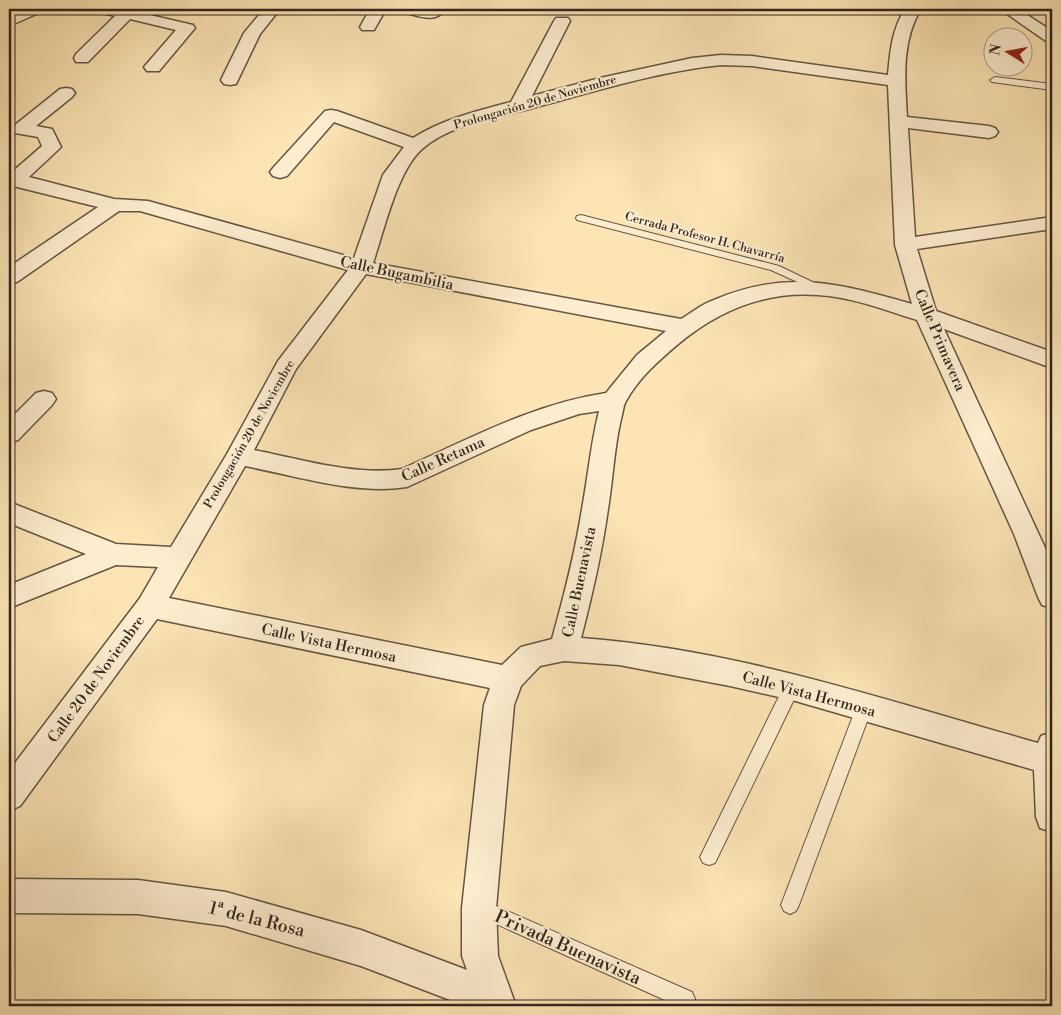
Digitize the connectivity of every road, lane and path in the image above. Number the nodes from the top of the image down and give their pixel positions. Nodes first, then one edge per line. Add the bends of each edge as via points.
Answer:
1 (35, 9) edge
2 (105, 9) edge
3 (166, 9) edge
4 (272, 9) edge
5 (378, 9) edge
6 (409, 9) edge
7 (438, 9) edge
8 (913, 9) edge
9 (1008, 9) edge
10 (126, 14) junction
11 (152, 19) junction
12 (9, 21) edge
13 (562, 21) dead end
14 (368, 27) dead end
15 (1048, 31) edge
16 (82, 58) dead end
17 (153, 67) dead end
18 (230, 80) dead end
19 (995, 80) dead end
20 (896, 81) junction
21 (1052, 87) edge
22 (66, 93) dead end
23 (518, 106) junction
24 (897, 120) junction
25 (989, 132) dead end
26 (15, 133) edge
27 (414, 145) junction
28 (280, 172) dead end
29 (12, 179) edge
30 (114, 205) junction
31 (581, 218) dead end
32 (1052, 222) edge
33 (904, 245) junction
34 (362, 268) junction
35 (9, 277) edge
36 (819, 288) junction
37 (926, 315) junction
38 (684, 327) junction
39 (1052, 360) edge
40 (44, 399) dead end
41 (614, 400) junction
42 (9, 434) edge
43 (238, 456) junction
44 (9, 512) edge
45 (114, 554) junction
46 (176, 558) junction
47 (9, 597) edge
48 (1052, 597) edge
49 (150, 606) junction
50 (564, 649) junction
51 (508, 679) junction
52 (792, 687) junction
53 (864, 708) junction
54 (1051, 753) edge
55 (9, 796) edge
56 (1052, 817) edge
57 (709, 857) dead end
58 (9, 896) edge
59 (790, 905) dead end
60 (480, 908) junction
61 (685, 999) dead end
62 (496, 1003) edge

1 - 12 street
2 - 10 street
3 - 11 street
4 - 18 street via 252,33
5 - 14 street
6 - 7 street via 434,14
8 - 20 street, Calle Primavera via 898,45
9 - 15 street
10 - 11 street
10 - 16 street
11 - 17 street via 187,28
13 - 23 street
19 - 21 lane
20 - 23 street, Prolongación 20 de Noviembre via 752,60 721,60 659,69
20 - 24 street, Calle Primavera
22 - 26 street
23 - 27 street, Prolongación 20 de Noviembre via 462,121
24 - 25 street
24 - 33 street, Calle Primavera
26 - 29 street via 45,133 52,146
27 - 28 street via 331,115
27 - 34 street, Prolongación 20 de Noviembre via 393,175
29 - 30 street, Calle Bugambilia
30 - 34 street, Calle Bugambilia via 141,205
30 - 35 street
31 - 36 lane, Cerrada Profesor H. Chavarría via 775,268
32 - 33 street
33 - 37 street, Calle Primavera
34 - 38 street, Calle Bugambilia
34 - 43 street, Prolongación 20 de Noviembre via 286,366
36 - 37 street via 861,296
36 - 38 street via 786,288 752,294 720,305
37 - 39 street
37 - 48 street, Calle Primavera via 1027,534
38 - 41 street, Calle Buenavista via 645,360
40 - 42 street
41 - 43 street, Calle Retama via 576,406 522,424 407,478 386,481 357,479
41 - 50 street, Calle Buenavista via 582,577
43 - 46 street, Prolongación 20 de Noviembre
44 - 45 street
45 - 46 street
45 - 47 street
46 - 49 street, Calle 20 de Noviembre
49 - 51 street, Calle Vista Hermosa
49 - 55 street, Calle 20 de Noviembre
50 - 51 street, Calle Buenavista via 531,656
50 - 52 street, Calle Vista Hermosa via 619,653
51 - 60 street, Calle Buenavista via 499,705
52 - 53 street, Calle Vista Hermosa
52 - 57 lane
53 - 54 street, Calle Vista Hermosa
53 - 59 lane
54 - 56 street
58 - 62 street, 1ª de la Rosa via 138,897 226,909 361,948
60 - 61 lane, Privada Buenavista
60 - 62 street, Calle Buenavista via 480,956

